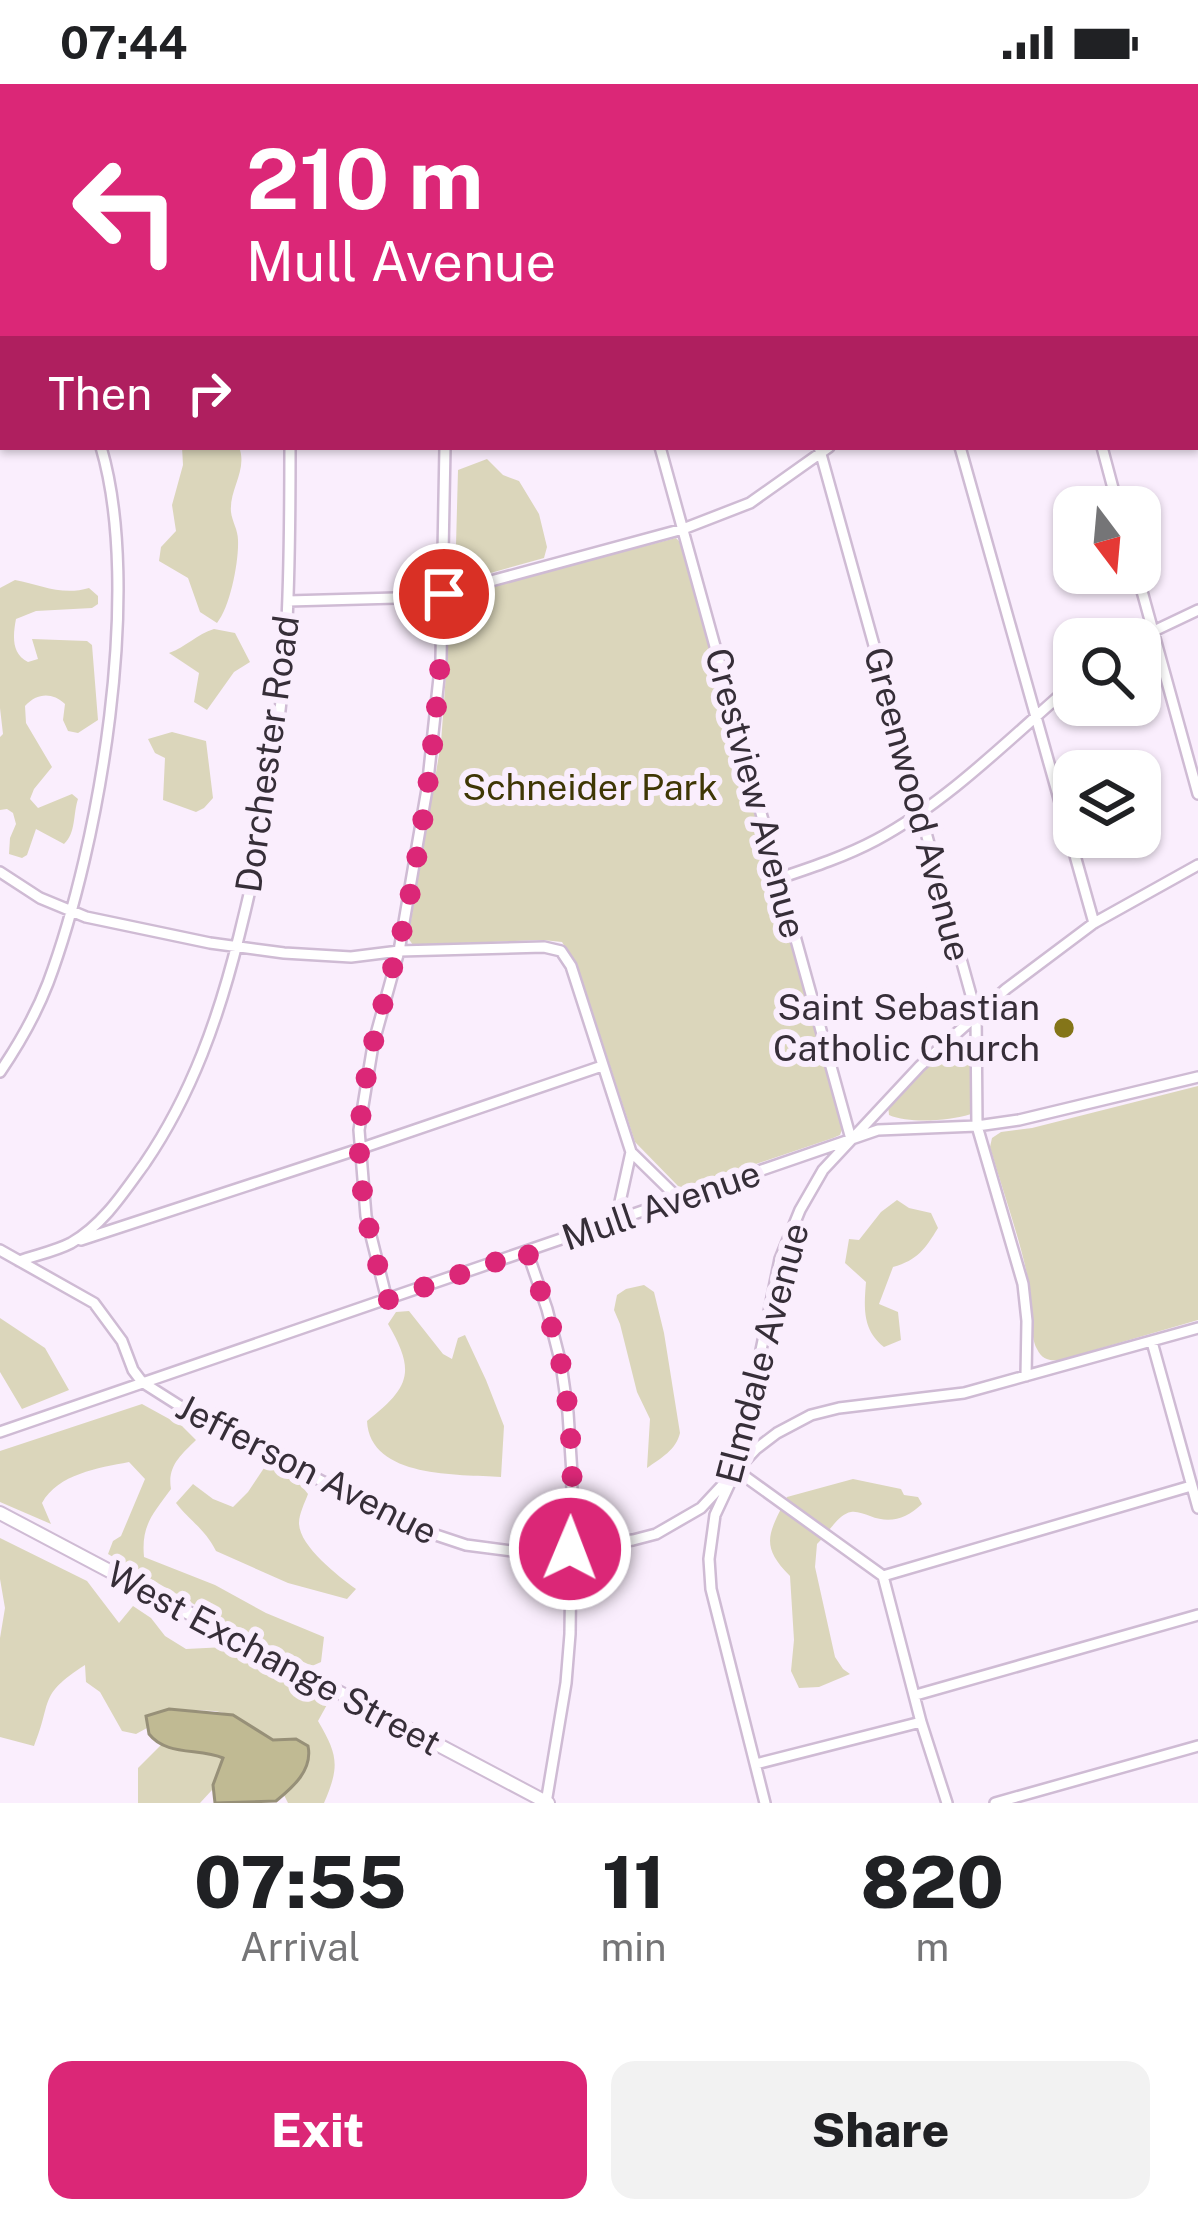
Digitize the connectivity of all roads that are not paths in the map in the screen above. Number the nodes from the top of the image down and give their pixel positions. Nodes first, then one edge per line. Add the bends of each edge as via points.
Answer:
1 (101, 450) edge
2 (290, 450) edge
3 (445, 450) edge
4 (661, 450) edge
5 (822, 450) edge
6 (823, 450) edge
7 (961, 450) edge
8 (1103, 450) edge
9 (1112, 486) edge
10 (683, 529) junction
11 (444, 594) junction
12 (288, 601) junction
13 (1198, 610) edge
14 (1161, 626) edge
15 (1161, 662) edge
16 (1053, 701) edge
17 (1034, 717) junction
18 (1198, 794) edge
19 (920, 812) junction
20 (1198, 865) edge
21 (0, 872) edge
22 (780, 878) junction
23 (70, 911) junction
24 (1094, 923) junction
25 (237, 947) junction
26 (399, 951) junction
27 (976, 1013) junction
28 (602, 1066) junction
29 (0, 1072) edge
30 (1198, 1077) edge
31 (977, 1126) junction
32 (850, 1138) junction
33 (359, 1149) junction
34 (632, 1152) junction
35 (679, 1199) junction
36 (616, 1220) junction
37 (70, 1244) junction
38 (0, 1250) edge
39 (527, 1251) junction
40 (19, 1261) junction
41 (387, 1300) junction
42 (1198, 1328) edge
43 (1151, 1342) junction
44 (1026, 1376) junction
45 (142, 1382) junction
46 (0, 1432) edge
47 (736, 1470) junction
48 (1191, 1486) junction
49 (1198, 1508) edge
50 (0, 1513) edge
51 (570, 1549) junction
52 (883, 1576) junction
53 (1198, 1616) edge
54 (916, 1695) junction
55 (921, 1722) junction
56 (1198, 1746) edge
57 (755, 1764) junction
58 (547, 1803) edge
59 (765, 1803) edge
60 (947, 1803) edge
61 (995, 1803) edge

1 - 23 street via 116,523 115,638 99,774
2 - 12 street, Dorchester Road
3 - 11 street
4 - 10 street, Crestview Avenue
5 - 10 street via 750,503
6 - 19 street, Greenwood Avenue
7 - 17 street
8 - 9 street
10 - 11 street
10 - 22 street, Crestview Avenue
11 - 12 street
11 - 26 street via 427,789
12 - 25 street, Dorchester Road via 271,788
13 - 14 street
15 - 18 street
16 - 17 street
17 - 19 street
17 - 24 street
19 - 22 street via 847,854
19 - 27 street, Greenwood Avenue
20 - 24 street, Elmdale Avenue
21 - 23 street
22 - 32 street, Crestview Avenue
23 - 25 street
23 - 29 street via 35,1012
24 - 27 street, Elmdale Avenue
25 - 26 street via 351,957
25 - 37 street, Dorchester Road via 208,1043 169,1124 123,1194
26 - 28 street via 564,953
26 - 33 street via 367,1072
27 - 31 street, Greenwood Avenue
27 - 32 street, Elmdale Avenue
28 - 33 street
28 - 34 street
30 - 31 street, Mull Avenue
31 - 32 street, Mull Avenue
31 - 44 street, Greenwood Avenue via 1023,1284
32 - 35 street, Mull Avenue
32 - 47 street, Elmdale Avenue via 784,1247
33 - 37 street
33 - 41 street
34 - 35 street
34 - 36 street
35 - 36 street, Mull Avenue
36 - 39 street, Mull Avenue
37 - 40 street, Dorchester Road
38 - 40 street, Jefferson Avenue
39 - 41 street, Mull Avenue
39 - 51 street via 564,1382
40 - 45 street, Jefferson Avenue via 94,1304
41 - 45 street, Mull Avenue
42 - 43 street, Jefferson Avenue
43 - 44 street, Jefferson Avenue
43 - 48 street
44 - 47 street, Jefferson Avenue via 964,1393 824,1411 777,1432
45 - 46 street, Mull Avenue
45 - 51 street, Jefferson Avenue via 424,1533 488,1549
47 - 51 street, Jefferson Avenue via 701,1508 656,1534
47 - 52 street
47 - 57 street, Elmdale Avenue via 715,1515 710,1574
48 - 49 street
48 - 52 street
50 - 58 main road, West Exchange Street
51 - 58 street via 566,1683
52 - 54 street
53 - 54 street
54 - 55 street
55 - 57 street
55 - 60 street
56 - 61 street
57 - 59 street, Elmdale Avenue

